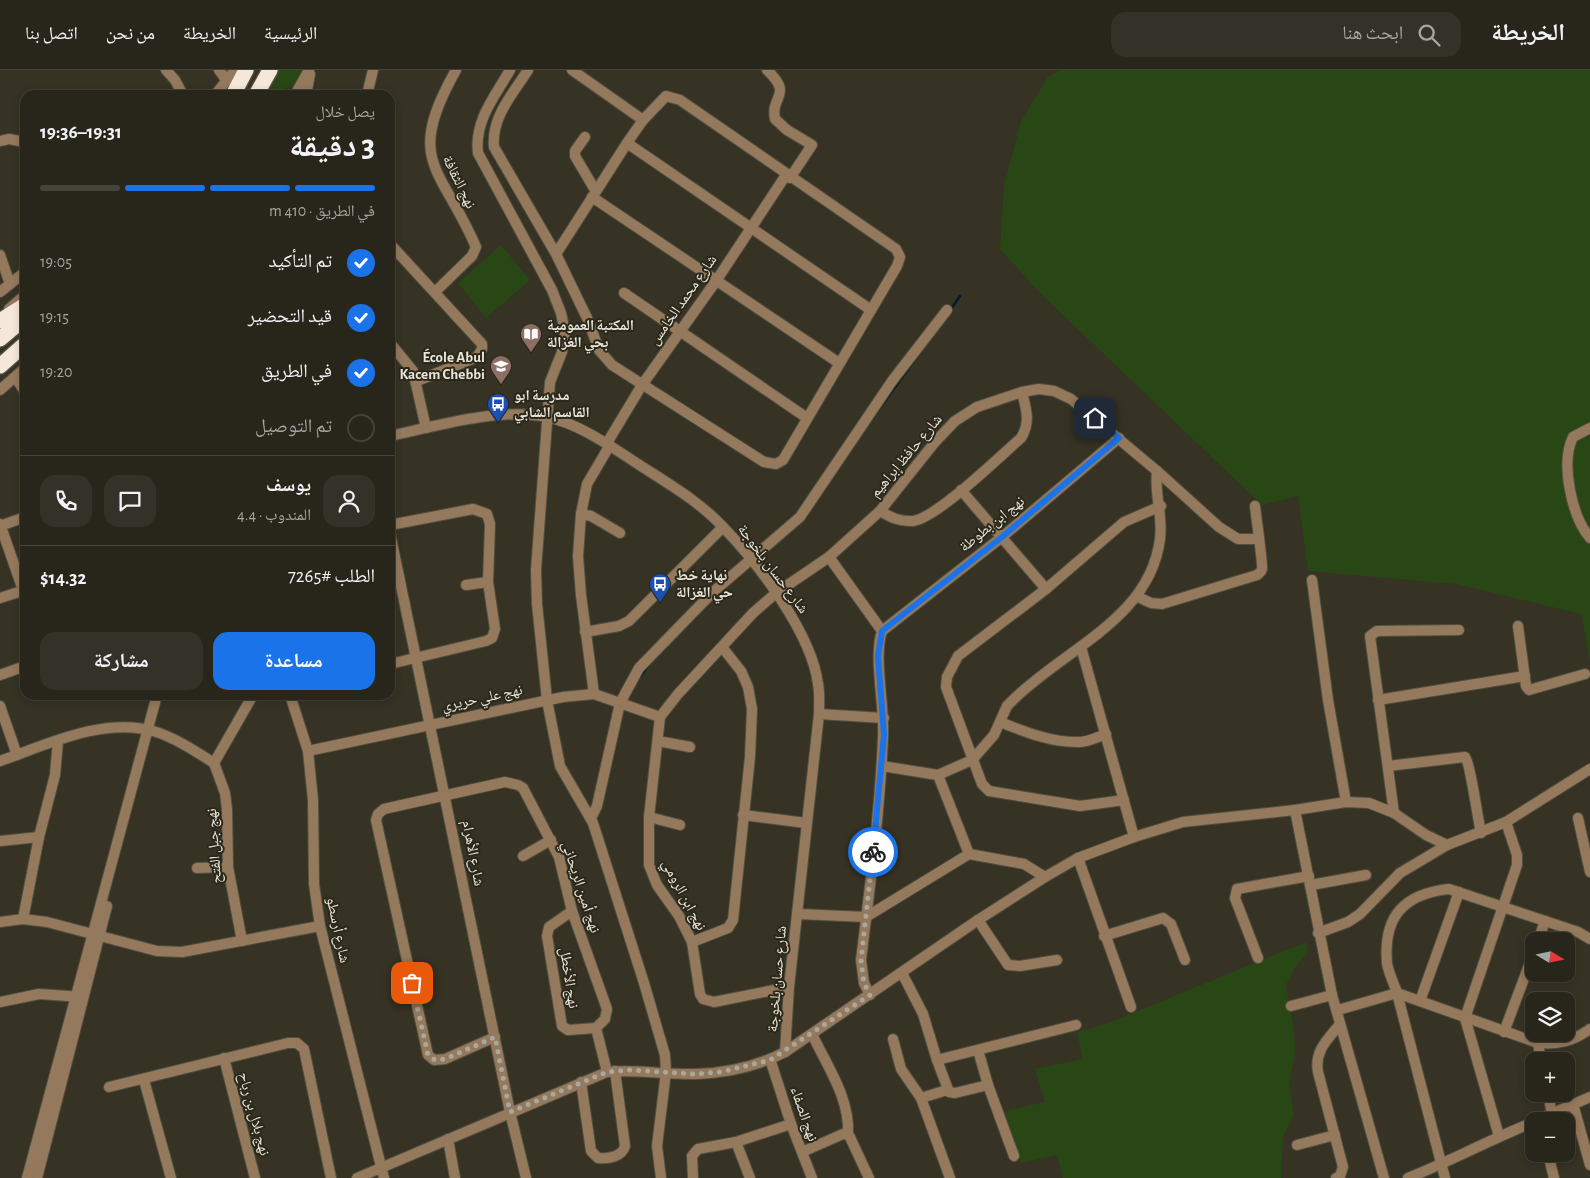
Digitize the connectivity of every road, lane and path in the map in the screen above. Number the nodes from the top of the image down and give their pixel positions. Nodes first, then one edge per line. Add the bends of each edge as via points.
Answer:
1 (166, 70) edge
2 (219, 70) edge
3 (235, 70) edge
4 (246, 70) edge
5 (270, 70) edge
6 (310, 70) edge
7 (373, 70) edge
8 (456, 70) edge
9 (510, 70) edge
10 (528, 70) edge
11 (572, 70) edge
12 (767, 70) edge
13 (230, 88) edge
14 (180, 90) edge
15 (259, 90) edge
16 (302, 90) edge
17 (368, 90) edge
18 (643, 120) junction
19 (585, 136) dead end
20 (0, 140) edge
21 (20, 141) edge
22 (627, 143) junction
23 (788, 176) junction
24 (593, 193) junction
25 (751, 227) junction
26 (395, 249) edge
27 (556, 254) junction
28 (0, 255) edge
29 (20, 276) edge
30 (716, 280) junction
31 (10, 284) junction
32 (0, 292) edge
33 (435, 292) junction
34 (624, 293) dead end
35 (20, 300) edge
36 (20, 308) edge
37 (871, 310) junction
38 (946, 310) dead end
39 (0, 319) edge
40 (20, 322) edge
41 (680, 332) junction
42 (0, 339) edge
43 (20, 348) edge
44 (395, 349) edge
45 (401, 355) junction
46 (395, 356) edge
47 (839, 363) junction
48 (0, 366) edge
49 (20, 372) edge
50 (15, 376) junction
51 (417, 381) junction
52 (20, 384) edge
53 (642, 385) junction
54 (0, 390) edge
55 (1022, 392) junction
56 (548, 417) junction
57 (807, 418) junction
58 (426, 428) junction
59 (1590, 428) edge
60 (395, 435) edge
61 (1119, 438) junction
62 (608, 444) junction
63 (1157, 471) junction
64 (961, 490) junction
65 (1161, 506) junction
66 (1255, 506) dead end
67 (880, 511) junction
68 (581, 514) junction
69 (20, 519) edge
70 (395, 524) edge
71 (0, 525) edge
72 (723, 526) junction
73 (620, 533) dead end
74 (1002, 537) junction
75 (1590, 538) edge
76 (1258, 539) junction
77 (395, 556) edge
78 (828, 557) junction
79 (750, 560) junction
80 (20, 579) edge
81 (1312, 580) dead end
82 (488, 582) junction
83 (466, 585) dead end
84 (1046, 589) junction
85 (20, 591) edge
86 (776, 593) junction
87 (1138, 597) junction
88 (0, 598) edge
89 (1518, 626) dead end
90 (1459, 630) dead end
91 (882, 631) junction
92 (585, 632) junction
93 (722, 647) junction
94 (1081, 647) junction
95 (418, 659) junction
96 (395, 663) edge
97 (20, 668) edge
98 (1585, 674) dead end
99 (0, 675) edge
100 (1525, 676) junction
101 (594, 694) junction
102 (157, 700) edge
103 (162, 700) edge
104 (250, 700) edge
105 (292, 700) edge
106 (547, 700) junction
107 (1378, 700) junction
108 (620, 703) junction
109 (0, 706) edge
110 (819, 714) junction
111 (660, 717) junction
112 (884, 718) junction
113 (1000, 722) junction
114 (431, 724) junction
115 (152, 731) junction
116 (1106, 734) junction
117 (58, 740) junction
118 (658, 741) junction
119 (690, 747) dead end
120 (308, 751) junction
121 (17, 755) junction
122 (972, 760) junction
123 (0, 761) edge
124 (214, 763) junction
125 (882, 766) junction
126 (1388, 766) junction
127 (1590, 769) edge
128 (938, 774) junction
129 (446, 795) junction
130 (1124, 800) junction
131 (1346, 802) junction
132 (1295, 810) junction
133 (1394, 813) junction
134 (743, 815) junction
135 (649, 817) junction
136 (591, 818) junction
137 (1578, 818) dead end
138 (806, 822) junction
139 (1506, 822) junction
140 (680, 824) dead end
141 (1481, 832) junction
142 (39, 837) junction
143 (1134, 837) junction
144 (551, 840) junction
145 (0, 841) edge
146 (1447, 845) junction
147 (969, 854) junction
148 (523, 856) dead end
149 (1078, 858) junction
150 (228, 867) junction
151 (197, 868) dead end
152 (1590, 872) edge
153 (1366, 875) dead end
154 (1045, 877) junction
155 (1310, 880) junction
156 (1459, 892) junction
157 (1504, 907) junction
158 (572, 911) junction
159 (798, 914) junction
160 (866, 918) junction
161 (23, 919) junction
162 (978, 920) junction
163 (1545, 921) junction
164 (0, 922) edge
165 (320, 926) junction
166 (1541, 932) edge
167 (1318, 933) junction
168 (96, 935) junction
169 (1104, 936) junction
170 (1590, 939) edge
171 (242, 941) junction
172 (692, 942) junction
173 (1258, 958) dead end
174 (1057, 960) dead end
175 (1185, 960) dead end
176 (902, 973) junction
177 (1525, 976) edge
178 (789, 987) junction
179 (1397, 993) junction
180 (870, 995) junction
181 (1332, 995) junction
182 (80, 997) junction
183 (1420, 1001) junction
184 (0, 1002) edge
185 (1291, 1006) dead end
186 (1131, 1007) dead end
187 (1338, 1010) junction
188 (1465, 1018) junction
189 (1076, 1024) dead end
190 (1340, 1024) junction
191 (596, 1028) junction
192 (1590, 1029) edge
193 (1504, 1032) junction
194 (812, 1034) junction
195 (495, 1037) junction
196 (893, 1039) dead end
197 (1538, 1043) junction
198 (978, 1050) junction
199 (785, 1052) junction
200 (1540, 1052) edge
201 (224, 1058) junction
202 (770, 1060) junction
203 (937, 1060) junction
204 (611, 1072) junction
205 (666, 1072) junction
206 (144, 1080) junction
207 (581, 1082) junction
208 (988, 1085) junction
209 (109, 1087) dead end
210 (947, 1090) junction
211 (1590, 1097) edge
212 (921, 1098) junction
213 (1573, 1104) junction
214 (510, 1112) junction
215 (1556, 1112) edge
216 (790, 1124) junction
217 (1525, 1126) edge
218 (848, 1134) junction
219 (1335, 1135) junction
220 (1499, 1136) junction
221 (448, 1139) junction
222 (736, 1142) junction
223 (1297, 1145) dead end
224 (802, 1152) junction
225 (1014, 1156) dead end
226 (1550, 1162) edge
227 (1442, 1164) junction
228 (1590, 1165) edge
229 (383, 1174) edge
230 (27, 1178) edge
231 (37, 1178) edge
232 (172, 1178) edge
233 (255, 1178) edge
234 (331, 1178) edge
235 (357, 1178) edge
236 (455, 1178) edge
237 (526, 1178) edge
238 (661, 1178) edge
239 (693, 1178) edge
240 (750, 1178) edge
241 (812, 1178) edge
242 (869, 1178) edge
243 (950, 1178) edge
244 (1336, 1178) edge
245 (1384, 1178) edge
246 (1408, 1178) edge
247 (1445, 1178) edge
248 (1554, 1178) edge

1 - 14 street
2 - 13 street
3 - 13 street
4 - 13 highway
5 - 15 highway
6 - 16 street
7 - 17 street
8 - 33 street, نهج الثقافة via 440,98 429,144 430,156 436,174 476,247 472,256
9 - 56 street via 485,113 476,140 478,152 495,187 552,290 561,313 565,340 550,382
10 - 27 street via 497,118 494,147
11 - 18 street
12 - 23 street, شارع محمد الخامس via 781,89 775,109 776,119 812,145
18 - 22 street
18 - 23 street via 666,96 676,98
19 - 24 street via 575,156
20 - 21 street
22 - 24 street
22 - 25 street
23 - 25 street, شارع محمد الخامس
23 - 37 street via 899,253 897,266
24 - 27 street
24 - 30 street
25 - 30 street, شارع محمد الخامس
25 - 37 street
26 - 33 street
27 - 53 street via 585,313 598,350 612,365
28 - 31 street
29 - 31 street
30 - 41 street, شارع محمد الخامس
30 - 47 street
31 - 32 street
33 - 51 street via 479,338 482,350 476,357
34 - 41 street
35 - 39 street
36 - 39 highway
37 - 47 street
38 - 79 street via 892,382 800,517
40 - 42 highway
41 - 53 street, شارع محمد الخامس
41 - 57 street
43 - 48 highway
44 - 45 street
45 - 46 street
45 - 51 street
47 - 57 street
49 - 50 street
50 - 52 street
50 - 54 street
51 - 58 street
53 - 57 street via 770,464 782,460
53 - 62 street, شارع محمد الخامس
55 - 61 street, شارع حافظ إبراهيم via 1054,391 1071,399
55 - 64 street via 1028,423 1021,438
55 - 67 street, شارع حافظ إبراهيم via 977,406 955,421
56 - 58 street, شارع حسان بلخوجة via 505,416
56 - 62 street, شارع حسان بلخوجة via 566,422
56 - 106 street via 536,570
58 - 60 street, شارع حسان بلخوجة
59 - 75 street via 1572,437 1566,466 1580,524
61 - 63 street, شارع حافظ إبراهيم
61 - 74 street, نهج ابن بطوطة
62 - 68 street, شارع محمد الخامس via 587,484
62 - 72 street, شارع حسان بلخوجة via 693,501
63 - 65 street
63 - 76 street, شارع حافظ إبراهيم via 1238,540
64 - 67 street via 914,521 893,518
64 - 74 street
65 - 84 street via 1124,522
65 - 87 street via 1156,557
66 - 76 street
67 - 78 street, شارع حافظ إبراهيم
68 - 73 street via 591,516
68 - 92 street, شارع محمد الخامس via 578,556
69 - 71 street
70 - 82 street via 474,509 484,511 490,524
71 - 80 street
72 - 79 street, شارع حسان بلخوجة
72 - 92 street via 629,621
74 - 84 street
74 - 91 street, نهج ابن بطوطة
76 - 87 street via 1262,568 1253,578 1162,604
77 - 95 street, شارع الأهرام
78 - 86 street, شارع حافظ إبراهيم
78 - 91 street
79 - 86 street, شارع حسان بلخوجة
79 - 108 street via 653,652 632,678
81 - 131 street
82 - 83 street
82 - 95 street via 495,629 492,638
84 - 122 street via 958,656 950,668 946,687 948,697
85 - 88 street
86 - 93 street, شارع حافظ إبراهيم
86 - 110 street, شارع حسان بلخوجة via 799,628 811,656 818,684
87 - 94 street
89 - 100 street
90 - 107 street via 1372,633
91 - 112 street via 878,656
92 - 101 street, شارع محمد الخامس
93 - 111 street, شارع حافظ إبراهيم via 682,688
93 - 134 street via 741,671 752,709
94 - 113 street via 1021,692 1007,706
94 - 116 street
95 - 96 street
95 - 114 street, شارع الأهرام
97 - 99 street
98 - 100 street via 1531,690 1526,686
100 - 107 street
101 - 106 street, نهج علي حريري
101 - 108 street, نهج علي حريري
102 - 115 street
103 - 115 street
104 - 124 street
105 - 120 street, شارع أرسطو
106 - 114 street, نهج علي حريري
106 - 136 street via 560,766
107 - 126 street
108 - 111 street, نهج علي حريري
108 - 136 street via 597,806
109 - 121 street
110 - 112 street
110 - 138 street, شارع حسان بلخوجة
111 - 118 street, نهج ابن الرومي
112 - 125 street
113 - 116 street via 1030,734 1074,742 1085,742
113 - 122 street via 994,735
114 - 120 street, نهج علي حريري
114 - 129 street, شارع الأهرام
115 - 117 street via 114,728 88,731
115 - 124 street
115 - 168 street
116 - 130 street
117 - 121 street
117 - 142 street via 57,768
118 - 119 street
118 - 135 street, نهج ابن الرومي
120 - 165 street, شارع أرسطو via 313,800 314,884
121 - 123 street
122 - 128 street
122 - 130 street via 982,784 994,792 1080,806
124 - 150 street, نهج جبل الفتح via 225,793
125 - 128 street
125 - 160 street
126 - 133 street
126 - 141 street via 1465,757
127 - 139 street
128 - 147 street
129 - 144 street, نهج أمين الريحاني via 505,782 518,785 523,788
129 - 195 street, شارع الأهرام
129 - 195 street, نهج أمين الريحاني via 384,808 376,820 428,1055 434,1060 445,1059
130 - 143 street
131 - 132 street
131 - 133 street via 1369,803
132 - 143 street via 1183,822
132 - 155 street
133 - 146 street
134 - 138 street
134 - 172 street via 732,924
135 - 140 street
135 - 172 street, نهج ابن الرومي via 649,865 657,885 679,916
136 - 205 street via 659,1031
137 - 152 street
138 - 159 street, شارع حسان بلخوجة
139 - 141 street
139 - 157 street via 1517,864
141 - 146 street
142 - 145 street
142 - 161 street
143 - 149 street
144 - 148 street
144 - 158 street, نهج أمين الريحاني via 559,857
146 - 167 street via 1400,873 1360,914
147 - 154 street via 1024,864
147 - 160 street
149 - 154 street
149 - 169 street
150 - 151 street
150 - 171 street, نهج جبل الفتح
153 - 155 street
154 - 162 street
155 - 167 street
155 - 173 street via 1237,889 1235,898
156 - 157 street
156 - 179 street via 1449,889 1427,891 1409,900 1395,916 1387,941 1388,964
156 - 183 street
157 - 163 street
157 - 188 street
158 - 191 street, نهج أمين الريحاني via 607,1010 605,1019
158 - 191 street, نهج الأخطل via 549,927 547,936 562,1026 568,1030
159 - 160 street
159 - 178 street, شارع حسان بلخوجة
160 - 180 street via 861,969
161 - 164 street
161 - 168 street
162 - 174 street via 1008,964 1020,966
162 - 176 street
163 - 166 street
163 - 170 street
165 - 171 street
165 - 229 street, شارع أرسطو
167 - 181 street
168 - 171 street via 156,952 204,950
168 - 182 street
169 - 175 street via 1164,918 1171,924
169 - 186 street
172 - 178 street, نهج ابن الرومي via 700,994 708,1001
176 - 180 street
176 - 203 street via 923,1014
177 - 193 street
178 - 199 street, شارع حسان بلخوجة
179 - 183 street
179 - 187 street
179 - 227 street
180 - 194 street
181 - 185 street
181 - 187 street
182 - 184 street via 39,994
182 - 230 street
182 - 231 street
183 - 188 street
187 - 190 street
188 - 193 street
188 - 220 street
189 - 198 street
190 - 219 street via 1316,1059
190 - 245 street
191 - 204 street
192 - 197 street via 1568,1042
193 - 197 street
194 - 199 street
194 - 218 street via 846,1105
195 - 214 street, شارع الأهرام
196 - 212 street via 901,1069
197 - 200 street
198 - 203 street
198 - 208 street
199 - 202 street
201 - 206 street
201 - 233 street, نهج بلال بن رباح
201 - 234 street via 288,1043 297,1043 304,1049
202 - 205 street via 721,1072
202 - 216 street, نهج الصفاء
203 - 210 street
204 - 205 street
204 - 207 street
204 - 207 street via 625,1146 619,1155 598,1158 590,1151
205 - 238 street via 657,1146
206 - 209 street
206 - 232 street
207 - 214 street
208 - 210 street via 955,1093
208 - 225 street
210 - 212 street
211 - 213 street
212 - 243 street
213 - 215 street
213 - 228 street
214 - 221 street
214 - 237 street, شارع الأهرام
216 - 222 street
216 - 224 street, نهج الصفاء
217 - 220 street
218 - 224 street
218 - 242 street
219 - 223 street
219 - 244 street via 1343,1167
220 - 227 street
221 - 229 street
221 - 236 street
222 - 239 street via 695,1151 692,1156
222 - 240 street
224 - 241 street, نهج الصفاء
226 - 248 street
227 - 246 street
227 - 247 street
229 - 235 street

